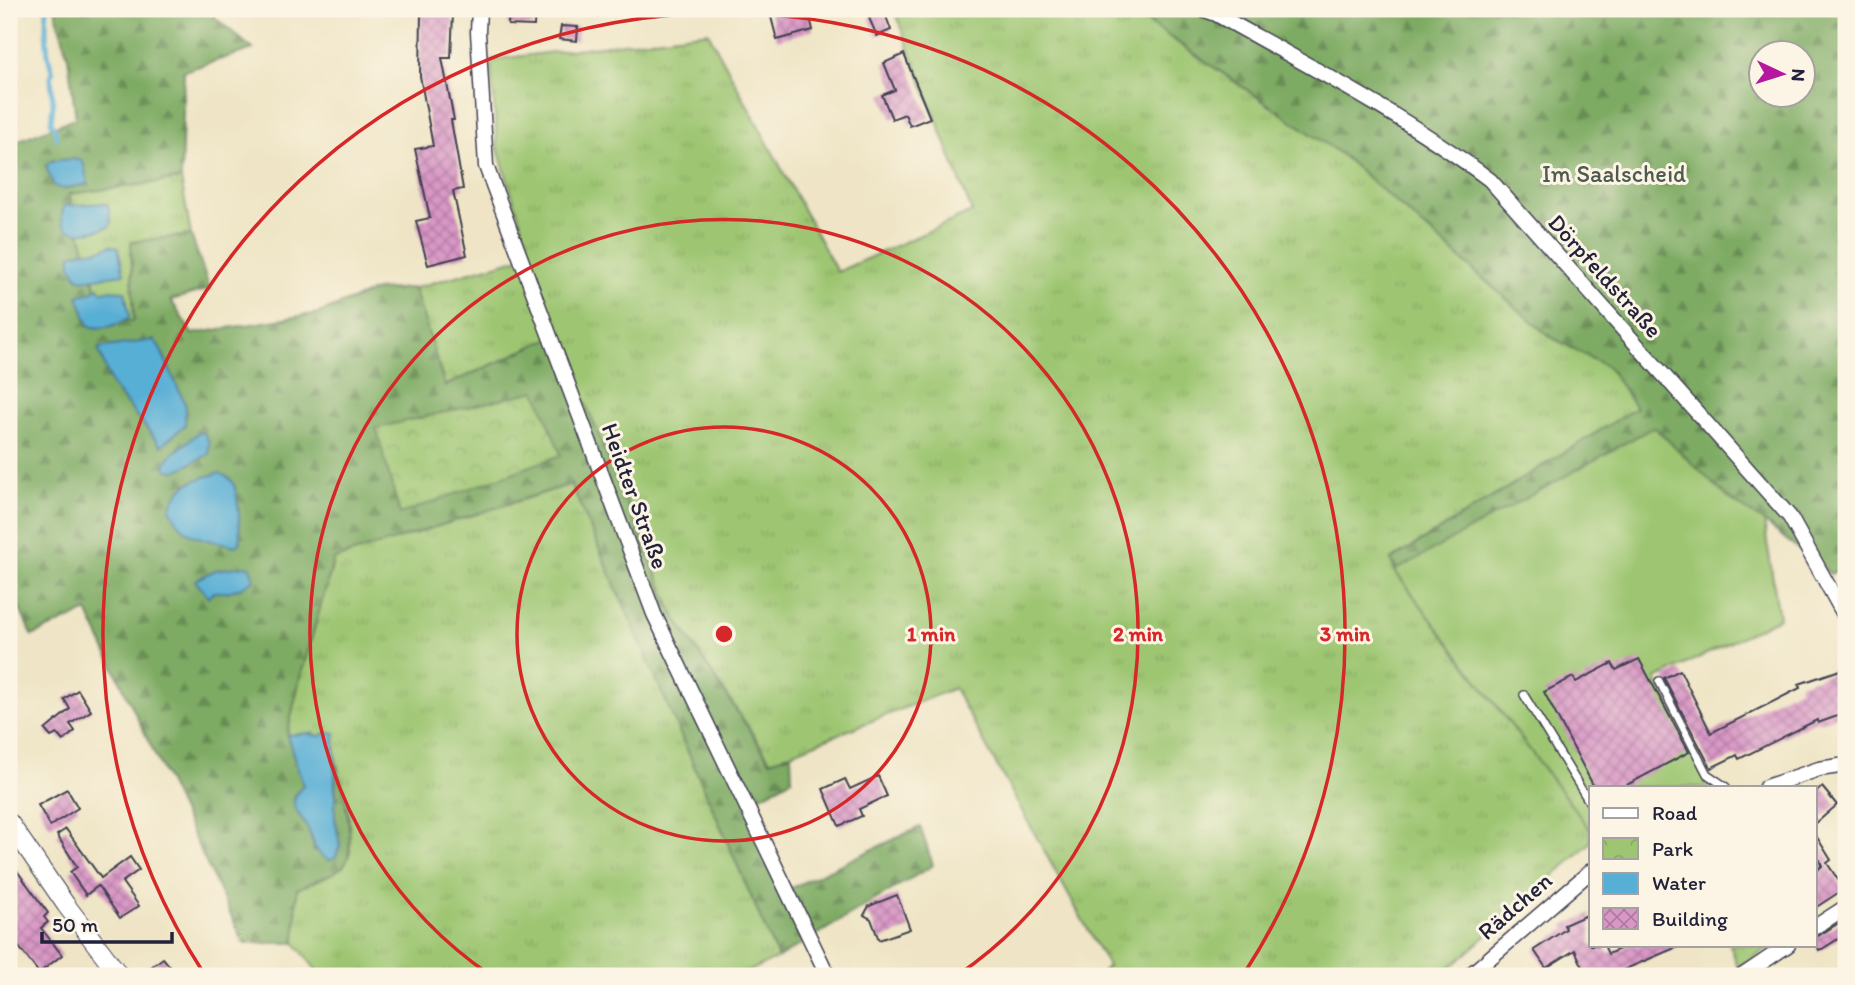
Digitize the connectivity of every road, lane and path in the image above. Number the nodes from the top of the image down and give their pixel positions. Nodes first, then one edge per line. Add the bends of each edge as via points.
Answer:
1 (480, 9) edge
2 (1202, 9) edge
3 (1846, 618) edge
4 (1660, 681) dead end
5 (1524, 695) dead end
6 (1846, 765) edge
7 (1725, 786) edge
8 (1769, 786) edge
9 (1589, 802) edge
10 (9, 822) edge
11 (1589, 873) edge
12 (1846, 907) edge
13 (1816, 926) edge
14 (1787, 946) edge
15 (120, 976) edge
16 (828, 976) edge
17 (1469, 976) edge
18 (1742, 976) edge

1 - 16 street, Heidter Straße via 486,166 654,614
2 - 3 street, Dörpfeldstraße via 1403,121 1490,180 1790,517
4 - 7 lane via 1707,774
5 - 9 lane
6 - 8 street
10 - 15 street
11 - 17 street, Rädchen
12 - 13 street
14 - 18 street

